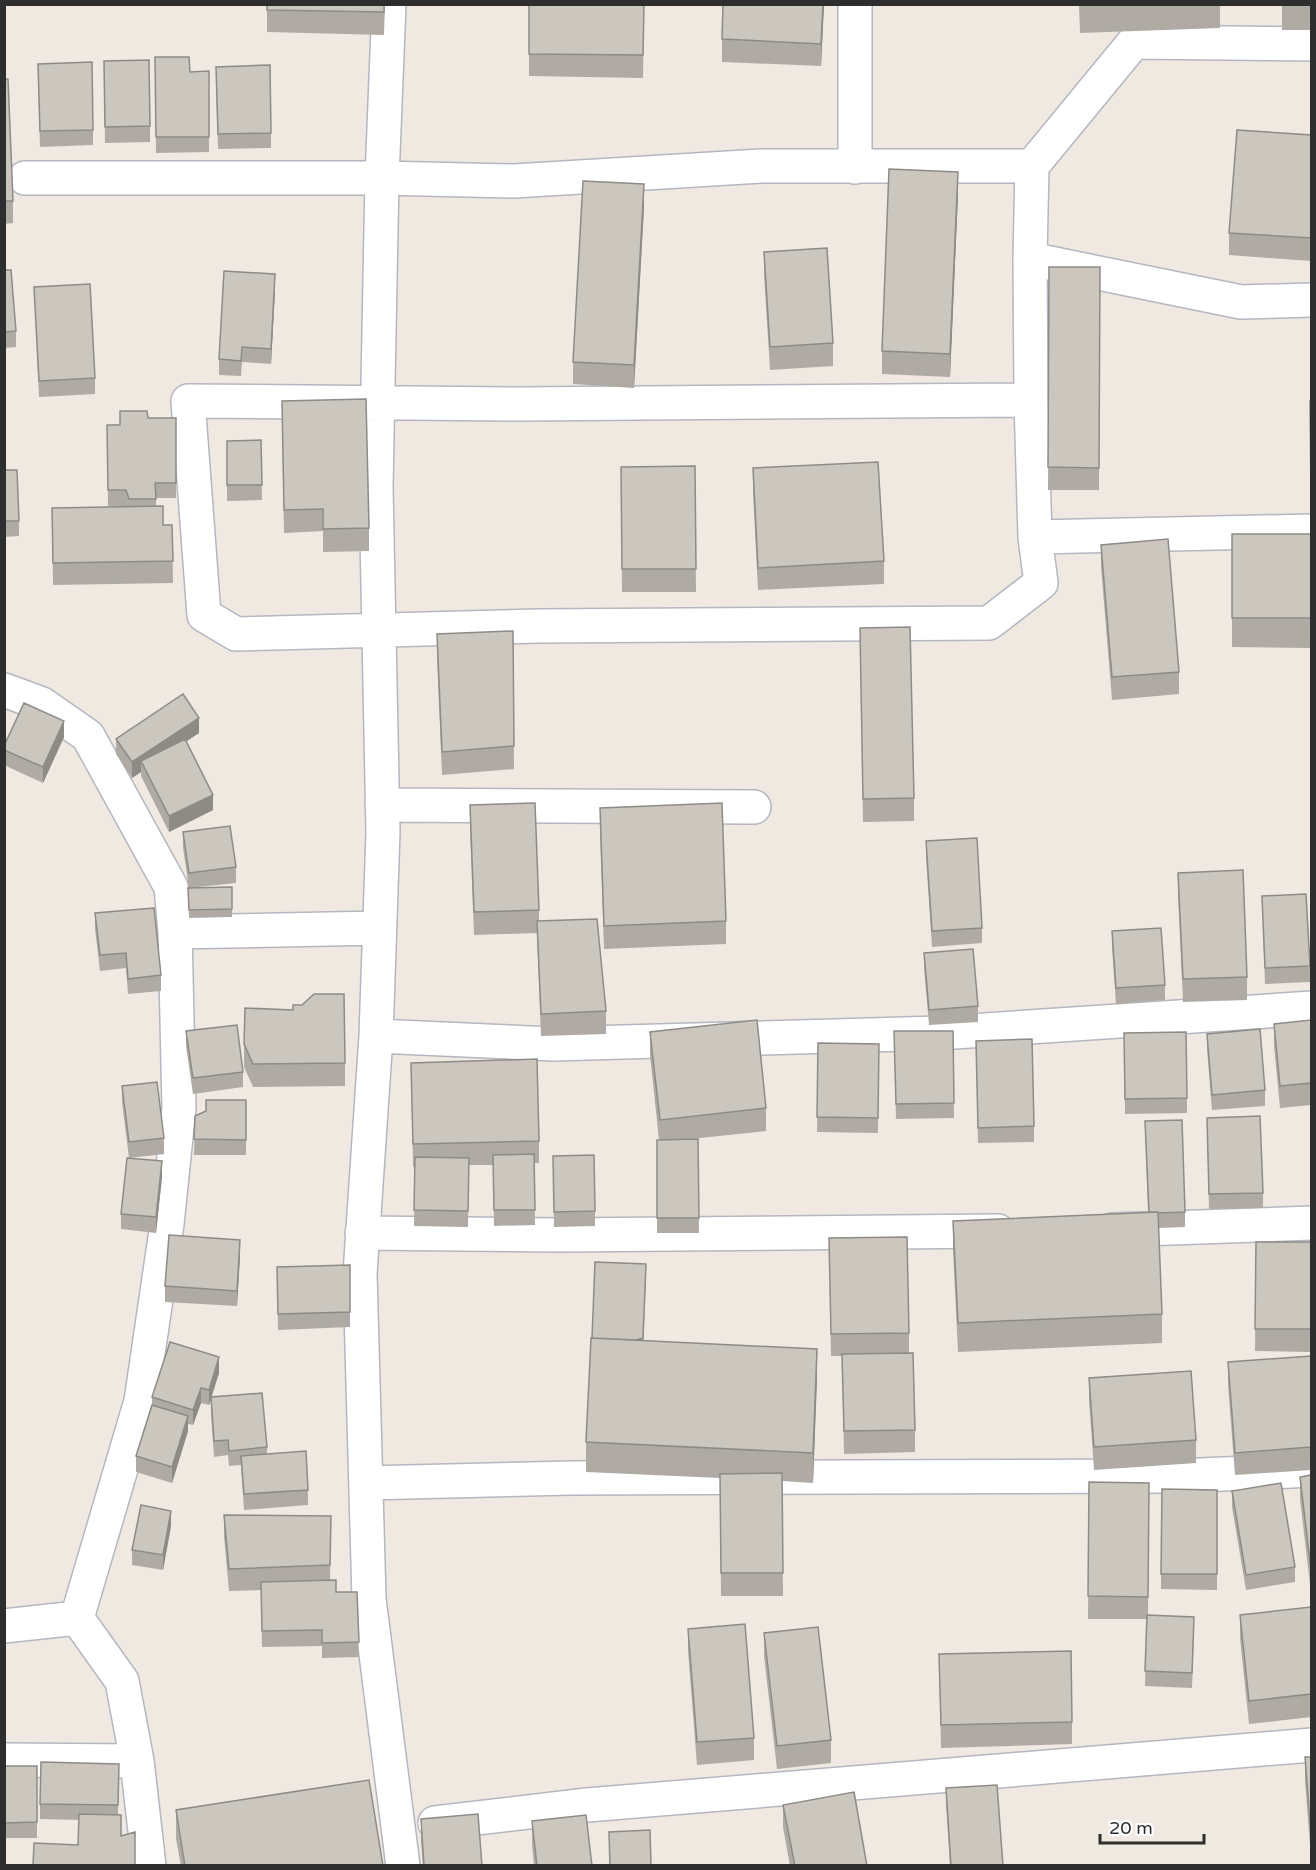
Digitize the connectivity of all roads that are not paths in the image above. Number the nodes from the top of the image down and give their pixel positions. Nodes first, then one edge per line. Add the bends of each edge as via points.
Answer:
1 (389, 4) edge
2 (855, 4) edge
3 (1311, 44) edge
4 (1032, 166) junction
5 (855, 167) junction
6 (25, 178) dead end
7 (382, 178) junction
8 (1030, 259) junction
9 (1311, 300) edge
10 (1031, 400) junction
11 (378, 402) junction
12 (1311, 531) edge
13 (1035, 537) junction
14 (380, 630) junction
15 (4, 690) edge
16 (382, 805) junction
17 (754, 807) dead end
18 (379, 928) junction
19 (175, 932) junction
20 (1311, 1008) edge
21 (376, 1036) junction
22 (1311, 1223) edge
23 (1081, 1230) edge
24 (1022, 1231) edge
25 (362, 1233) junction
26 (1311, 1470) edge
27 (366, 1483) junction
28 (76, 1618) junction
29 (4, 1626) edge
30 (1311, 1745) edge
31 (4, 1760) edge
32 (137, 1761) junction
33 (399, 1827) junction
34 (149, 1866) edge
35 (403, 1866) edge

1 - 7 street
2 - 5 street
3 - 4 street via 1134,42
4 - 5 street
4 - 8 street
5 - 7 street via 761,166 514,181
6 - 7 street
7 - 11 street
8 - 9 street via 1241,302
8 - 10 street
10 - 11 street
10 - 13 street
11 - 14 street
11 - 14 street via 188,401 204,615 236,634
12 - 13 street
13 - 14 street via 1041,583 989,623
14 - 16 street
15 - 19 street via 42,704 88,736 171,886
16 - 17 street
16 - 18 street
18 - 19 street
18 - 21 street
19 - 28 street via 179,1108 167,1224 141,1401
20 - 21 street via 916,1034 553,1044
21 - 25 street
22 - 23 street
24 - 25 street
25 - 27 street
26 - 27 street via 1179,1476 582,1478
27 - 33 street via 369,1599
28 - 29 street
28 - 32 street via 122,1681
30 - 33 street via 587,1804
31 - 32 street
32 - 34 street
33 - 35 street

